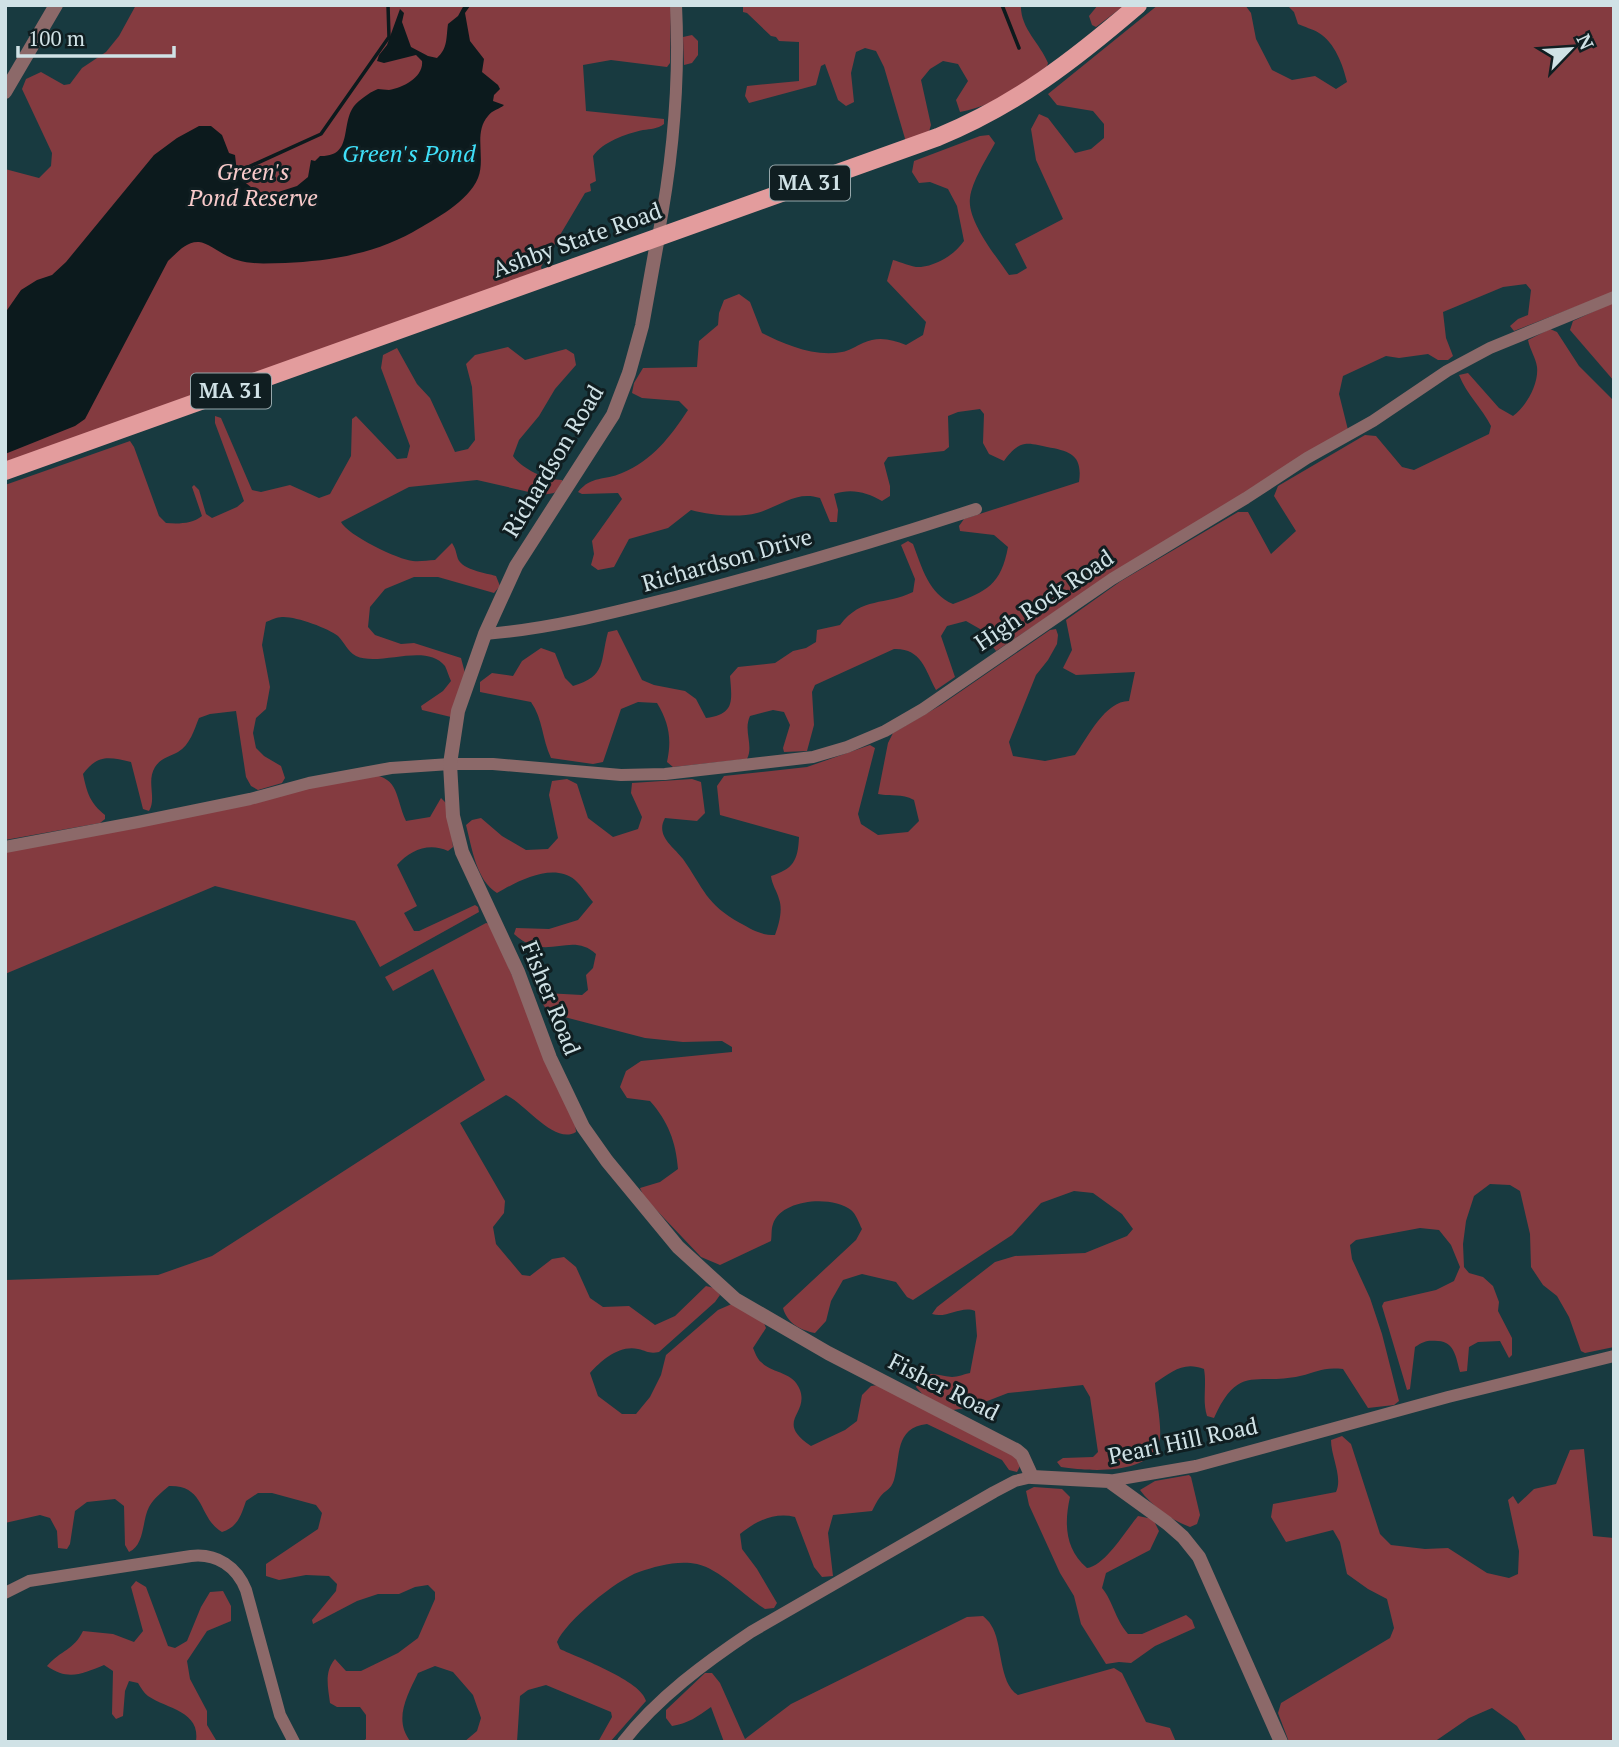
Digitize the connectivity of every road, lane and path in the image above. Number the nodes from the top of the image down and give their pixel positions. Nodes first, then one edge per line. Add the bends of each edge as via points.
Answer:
1 (56, 5) edge
2 (676, 5) edge
3 (1138, 5) edge
4 (5, 92) edge
5 (658, 237) junction
6 (1614, 296) edge
7 (5, 471) edge
8 (976, 509) dead end
9 (485, 634) junction
10 (450, 764) junction
11 (5, 847) edge
12 (1614, 1356) edge
13 (1032, 1476) junction
14 (1109, 1481) junction
15 (5, 1593) edge
16 (294, 1742) edge
17 (623, 1742) edge
18 (1281, 1742) edge

1 - 4 street
2 - 5 street, Richardson Road via 674,138
3 - 5 main road, Ashby State Road / MA 31 via 1057,71 980,119
5 - 7 main road, Ashby State Road / MA 31
5 - 9 street, Richardson Road via 642,326 613,415 516,566
6 - 10 street, High Rock Road via 1490,348 1432,379 1366,426 1112,579 932,704 873,737 813,757 665,774
8 - 9 street, Richardson Drive via 626,611
9 - 10 street, Richardson Road via 458,711
10 - 11 street via 355,773 250,799
10 - 13 street, Fisher Road via 453,816 462,852 518,972 559,1079 583,1126 656,1222 735,1299 828,1353 1011,1447 1022,1455
12 - 14 street, Pearl Hill Road via 1196,1466
13 - 14 street, Pearl Hill Road
13 - 17 street, Pearl Hill Road via 1002,1488 751,1632 661,1703
14 - 18 street via 1167,1523 1195,1550
15 - 16 street via 29,1581 191,1556 225,1562 246,1590 280,1715

